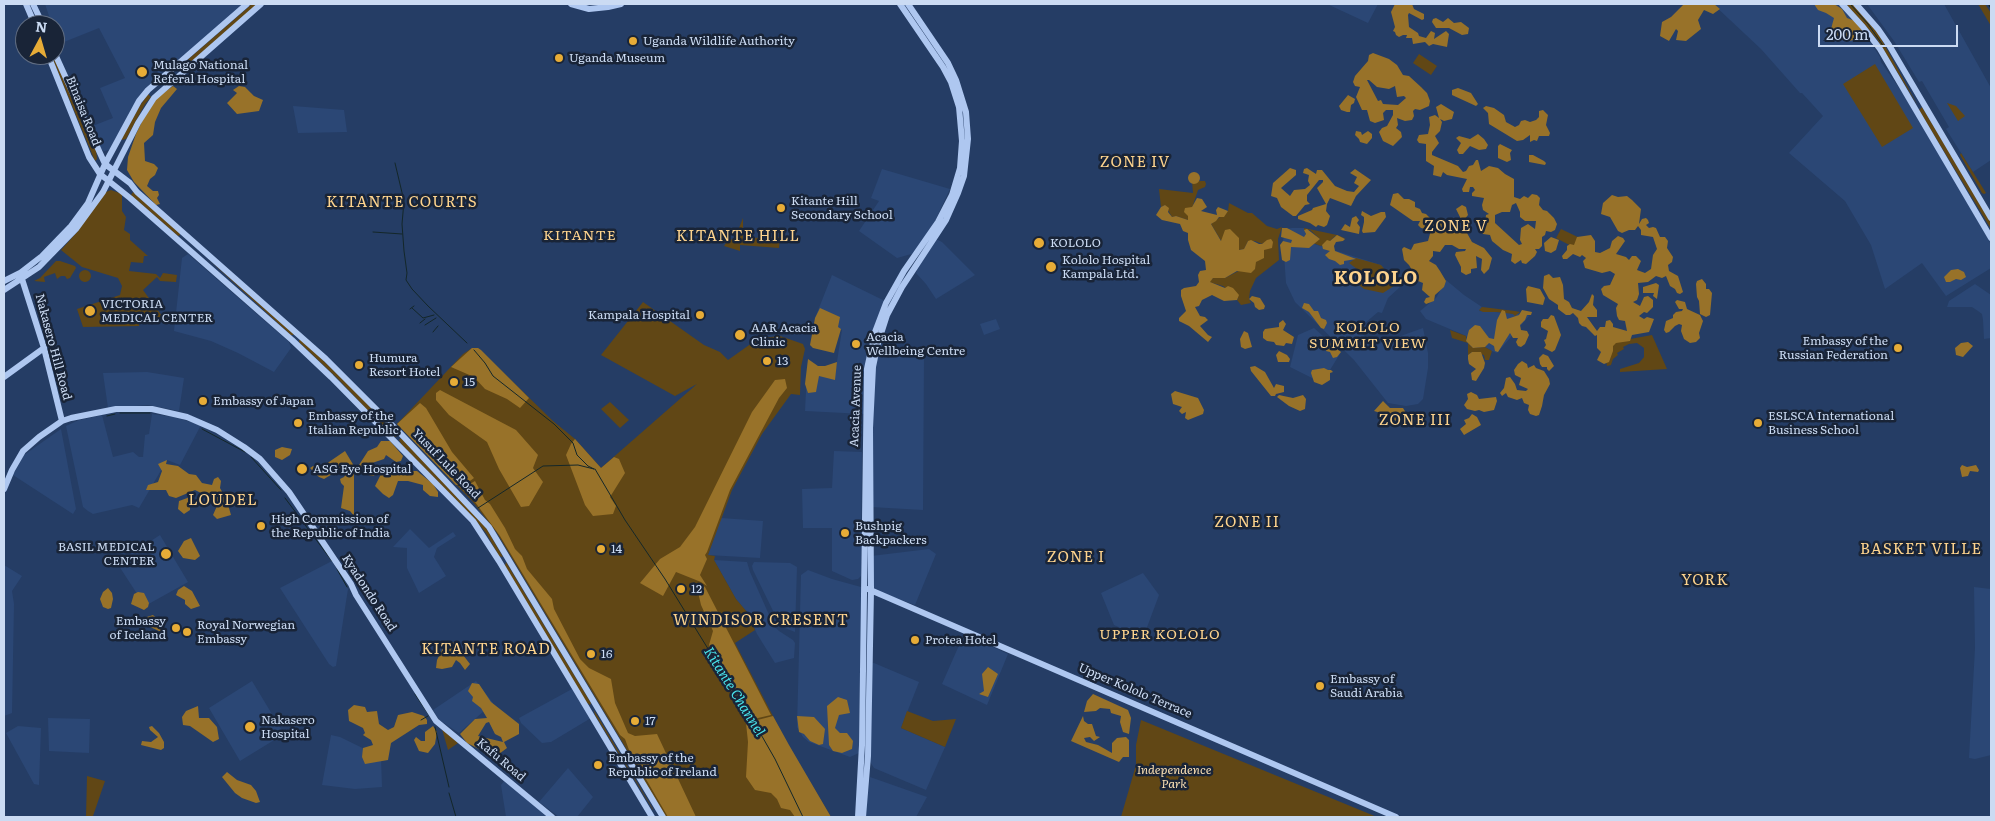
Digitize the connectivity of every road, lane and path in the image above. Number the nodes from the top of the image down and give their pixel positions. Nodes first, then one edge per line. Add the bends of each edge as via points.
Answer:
1 (247, 4) edge
2 (261, 4) edge
3 (571, 4) edge
4 (622, 4) edge
5 (900, 4) edge
6 (908, 4) edge
7 (1842, 4) edge
8 (1856, 4) edge
9 (52, 65) edge
10 (60, 65) edge
11 (1922, 104) junction
12 (1915, 109) junction
13 (105, 164) junction
14 (114, 170) junction
15 (100, 174) junction
16 (108, 182) junction
17 (1991, 218) edge
18 (185, 234) junction
19 (1991, 238) edge
20 (179, 240) junction
21 (206, 252) junction
22 (200, 258) junction
23 (22, 280) junction
24 (4, 281) edge
25 (4, 290) edge
26 (298, 334) junction
27 (292, 340) junction
28 (44, 348) junction
29 (4, 377) edge
30 (62, 421) junction
31 (4, 489) edge
32 (507, 556) junction
33 (499, 561) junction
34 (868, 589) junction
35 (436, 721) joint
36 (654, 802) junction
37 (645, 806) junction
38 (552, 817) edge
39 (652, 817) edge
40 (663, 817) edge
41 (858, 817) edge
42 (863, 817) edge
43 (1396, 817) edge

1 - 13 main road via 148,90
2 - 14 main road via 154,98
3 - 4 main road via 589,8
5 - 34 main road, Acacia Avenue via 951,82 960,115 962,141 958,177 946,209 890,295 871,346 866,381
6 - 34 main road, Acacia Avenue via 956,80 966,112 967,151 958,194 946,220 887,315 876,354 870,423
7 - 12 main road via 1880,49
8 - 11 main road via 1889,45
9 - 15 main road, Binaisa Road via 89,157
10 - 13 main road, Binaisa Road
11 - 12 main road
11 - 17 main road
12 - 19 main road
13 - 14 main road, Yusuf Lule Road
13 - 15 main road
14 - 16 main road
14 - 18 main road, Yusuf Lule Road
15 - 16 main road, Yusuf Lule Road
15 - 24 main road via 88,202 64,234 42,256
16 - 20 main road, Yusuf Lule Road
16 - 23 main road via 70,236
18 - 20 main road
18 - 21 main road, Yusuf Lule Road
20 - 22 main road, Yusuf Lule Road
21 - 22 main road
21 - 26 main road, Yusuf Lule Road
22 - 27 main road, Yusuf Lule Road
23 - 25 main road
23 - 28 main road, Nakasero Hill Road
26 - 27 main road
26 - 32 main road, Yusuf Lule Road via 472,507
27 - 33 main road, Yusuf Lule Road via 473,521
28 - 29 main road
28 - 30 main road, Nakasero Hill Road
30 - 31 main road via 23,451
30 - 35 main road, Kyadondo Road via 116,409 152,409 187,417 244,446 288,492 351,584
32 - 33 main road
32 - 36 main road, Yusuf Lule Road
33 - 37 main road, Yusuf Lule Road
34 - 41 main road, Acacia Avenue
34 - 42 main road, Acacia Avenue via 868,768
34 - 43 main road, Upper Kololo Terrace
35 - 38 main road, Kafu Road
36 - 37 main road
36 - 40 main road, Yusuf Lule Road
37 - 39 main road, Yusuf Lule Road

